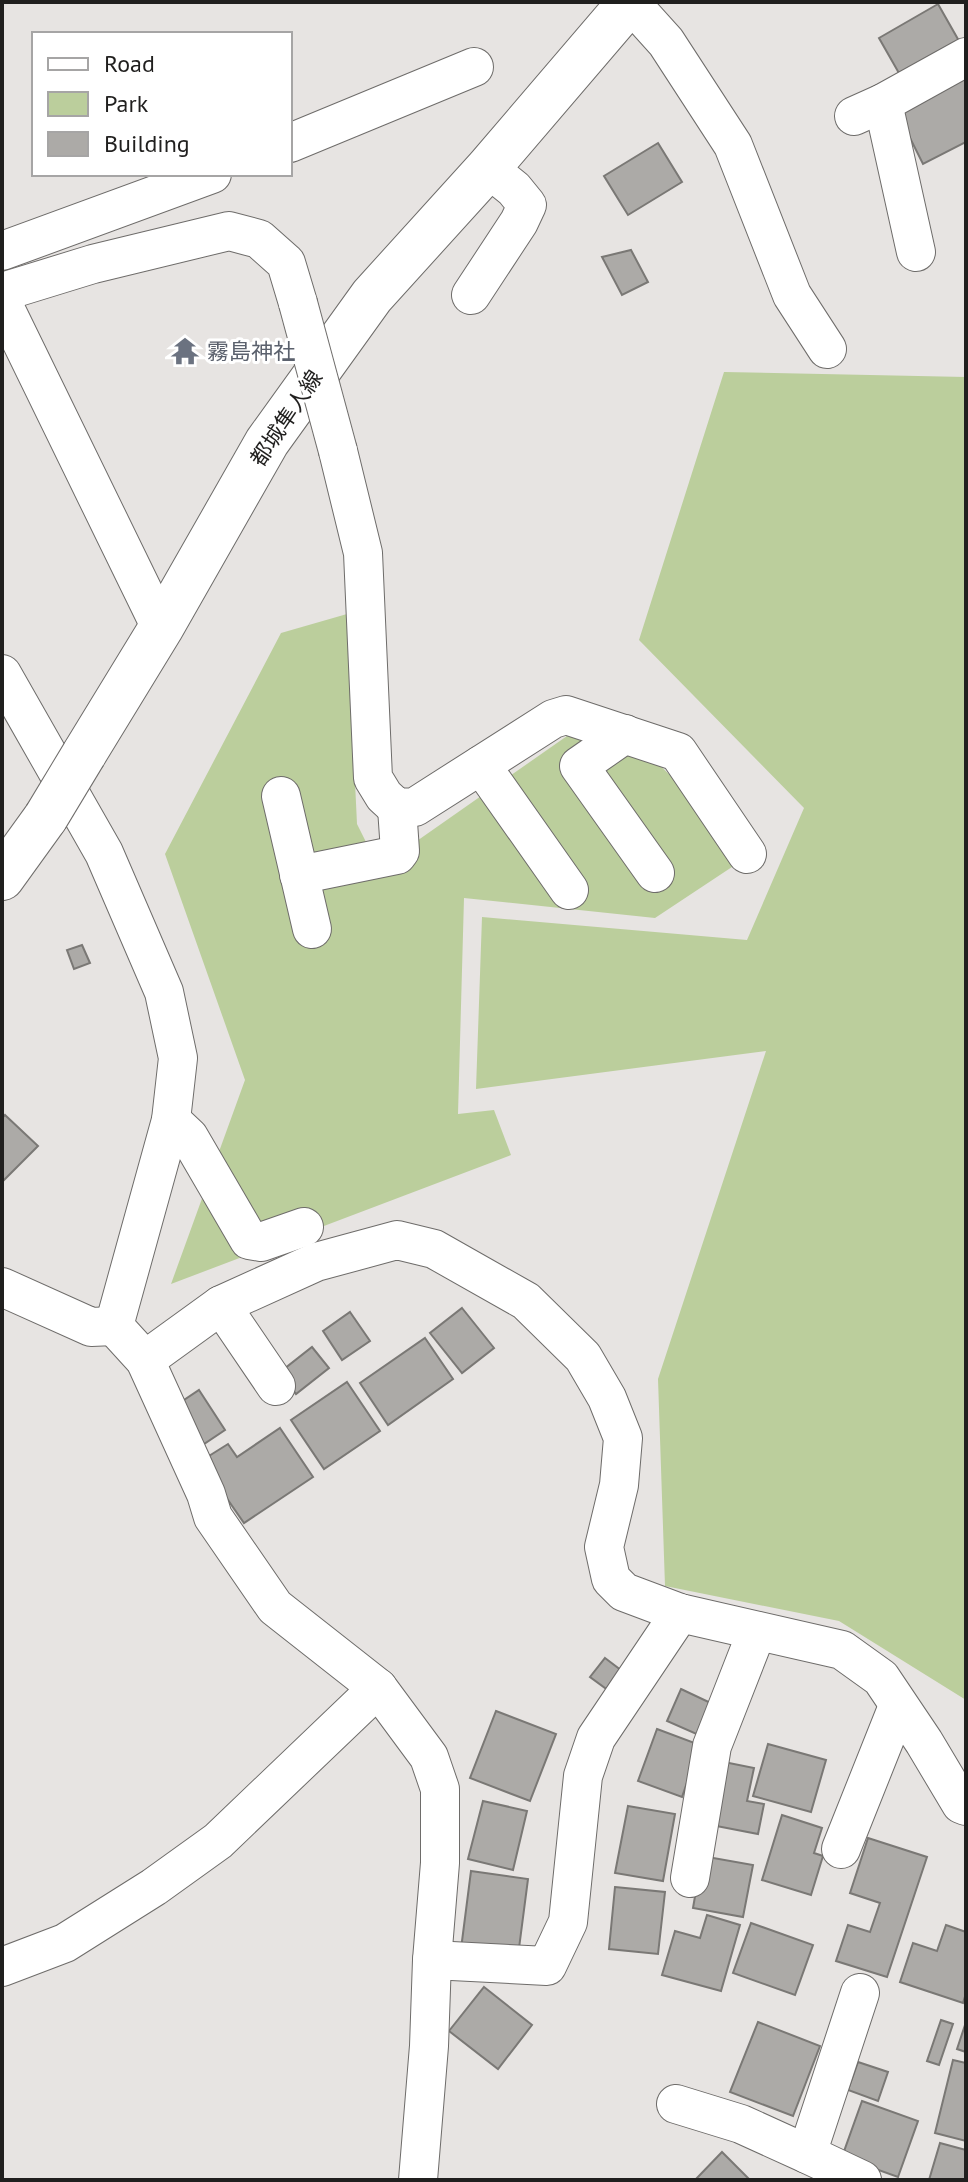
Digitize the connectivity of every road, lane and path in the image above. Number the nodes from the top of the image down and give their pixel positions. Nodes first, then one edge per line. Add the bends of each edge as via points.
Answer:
1 (630, 2) edge
2 (966, 57) edge
3 (474, 67) dead end
4 (292, 142) edge
5 (488, 168) junction
6 (207, 176) edge
7 (2, 251) edge
8 (916, 252) dead end
9 (2, 292) edge
10 (471, 295) dead end
11 (2, 302) edge
12 (827, 349) dead end
13 (161, 628) junction
14 (2, 674) edge
15 (625, 734) junction
16 (481, 765) junction
17 (281, 796) dead end
18 (397, 808) junction
19 (747, 854) dead end
20 (655, 873) dead end
21 (299, 875) junction
22 (2, 878) edge
23 (569, 890) dead end
24 (312, 929) dead end
25 (171, 1120) junction
26 (304, 1227) dead end
27 (2, 1287) edge
28 (221, 1305) junction
29 (114, 1326) junction
30 (145, 1360) junction
31 (276, 1386) dead end
32 (680, 1613) junction
33 (757, 1631) junction
34 (378, 1688) junction
35 (898, 1706) junction
36 (966, 1806) edge
37 (841, 1849) dead end
38 (690, 1878) dead end
39 (432, 1960) junction
40 (2, 1967) edge
41 (860, 1993) dead end
42 (676, 2104) dead end
43 (807, 2154) junction
44 (418, 2180) edge
45 (862, 2180) edge

1 - 5 main road, 都城隼人線
1 - 12 street via 666,42 733,145 792,295
2 - 8 street via 868,110
3 - 4 street
5 - 10 street via 527,205
5 - 13 main road, 都城隼人線 via 372,296 267,442
6 - 7 street
9 - 18 street, bridge via 229,231 259,239 286,263 363,553 373,778
11 - 13 street
13 - 22 main road, 都城隼人線, bridge via 46,817
14 - 25 street via 104,853 164,992 178,1058
15 - 16 street via 566,715
15 - 19 street via 678,752
15 - 20 street via 579,766
16 - 18 street via 415,807
16 - 23 street
17 - 21 street
18 - 21 street via 397,855
21 - 24 street
25 - 26 street via 189,1137 249,1240 261,1242
25 - 29 street
27 - 29 street via 91,1327
28 - 30 street
28 - 31 street
28 - 32 street via 316,1262 397,1240 434,1249 526,1301 583,1357 623,1438 619,1485 604,1547 611,1579 624,1592
29 - 30 street
30 - 34 street via 213,1517 275,1607
32 - 33 street
32 - 39 street via 596,1738 583,1776 568,1922 547,1966
33 - 35 street via 842,1650 881,1678
33 - 38 street via 712,1746
34 - 39 street via 429,1757 440,1789
34 - 40 street via 218,1841 65,1943
35 - 36 street
35 - 37 street
39 - 44 street
41 - 43 street
42 - 43 street via 741,2124
43 - 45 street

